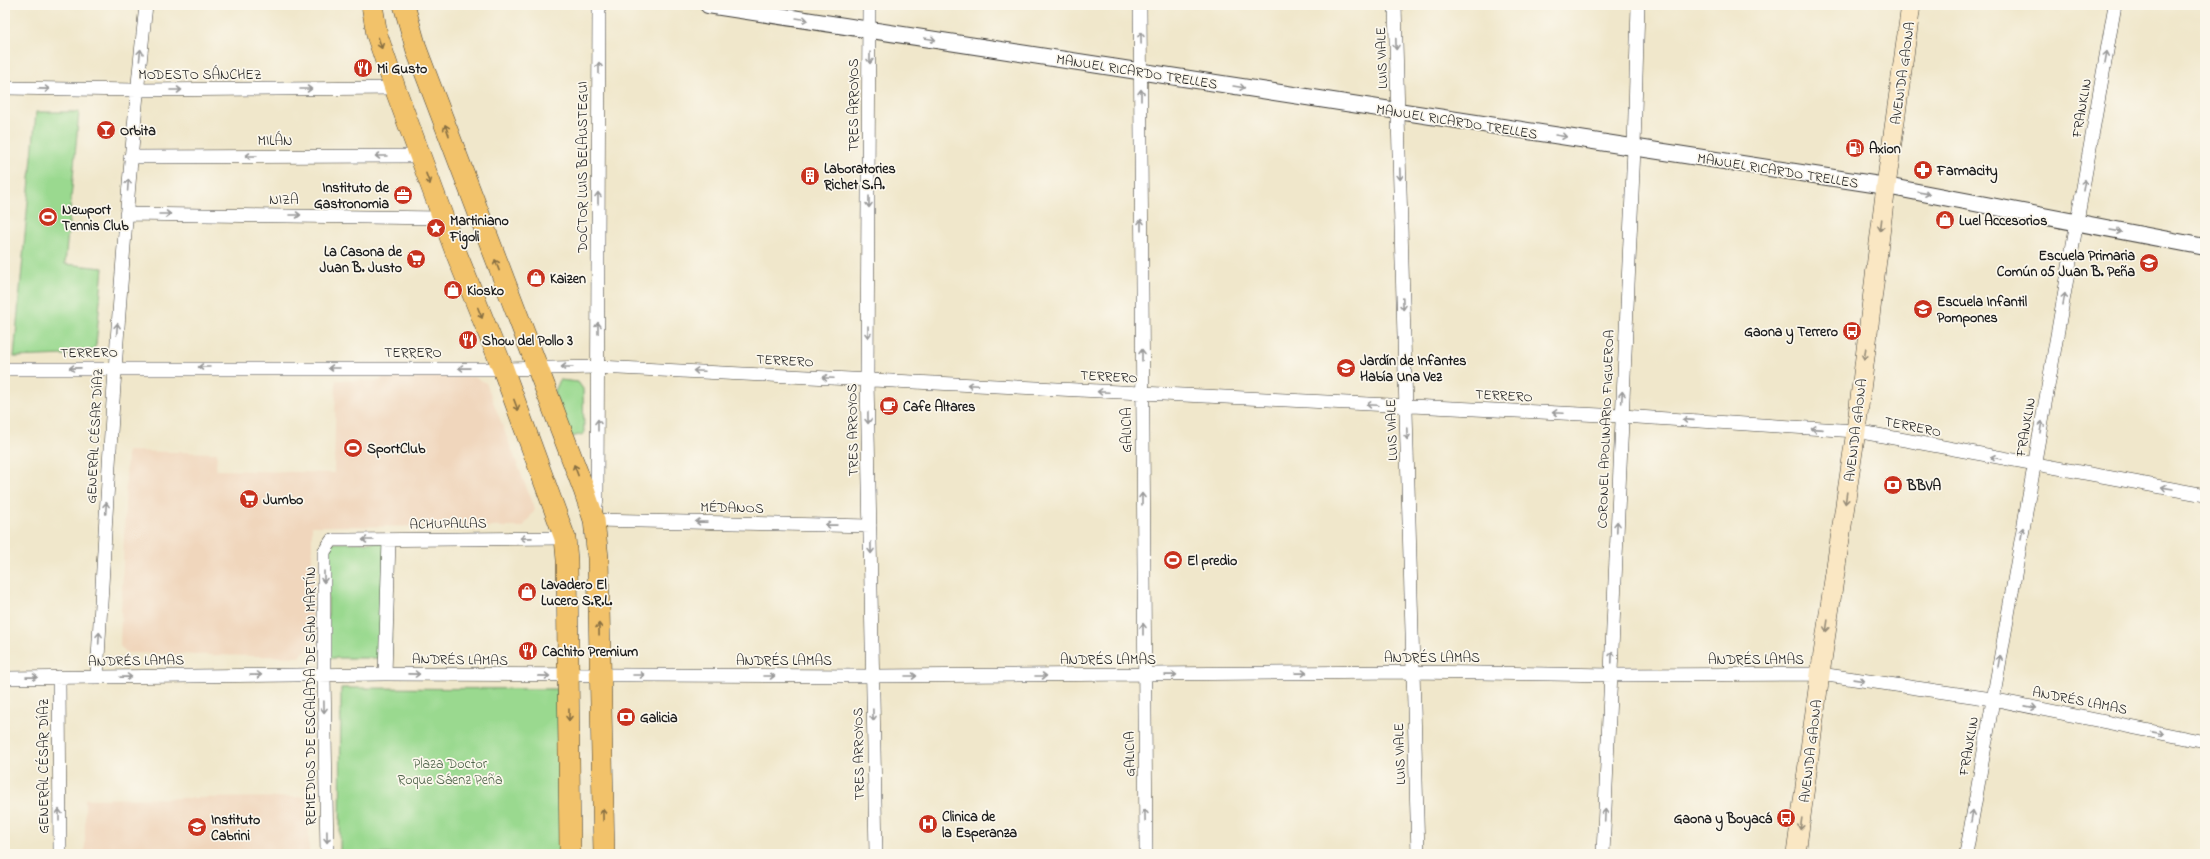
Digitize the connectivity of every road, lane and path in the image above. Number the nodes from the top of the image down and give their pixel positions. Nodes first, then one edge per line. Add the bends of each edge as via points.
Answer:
1 (146, 5) edge
2 (372, 5) edge
3 (404, 5) edge
4 (599, 5) edge
5 (708, 5) edge
6 (869, 5) edge
7 (1140, 5) edge
8 (1395, 5) edge
9 (1638, 5) edge
10 (1911, 5) edge
11 (2115, 5) edge
12 (870, 30) junction
13 (1141, 72) junction
14 (5, 88) edge
15 (395, 88) junction
16 (137, 90) junction
17 (1398, 112) junction
18 (1634, 148) junction
19 (420, 156) junction
20 (130, 157) junction
21 (1886, 186) junction
22 (126, 214) junction
23 (443, 218) junction
24 (2077, 224) junction
25 (2205, 247) edge
26 (114, 367) junction
27 (536, 367) junction
28 (598, 367) junction
29 (5, 369) edge
30 (503, 369) junction
31 (867, 379) junction
32 (1142, 394) junction
33 (1406, 406) junction
34 (1622, 416) junction
35 (1856, 431) junction
36 (2035, 465) junction
37 (2205, 495) edge
38 (594, 520) junction
39 (870, 526) junction
40 (565, 538) junction
41 (332, 540) joint
42 (389, 540) junction
43 (1413, 672) junction
44 (324, 674) junction
45 (385, 674) junction
46 (1820, 674) junction
47 (600, 675) junction
48 (1144, 675) junction
49 (1612, 675) junction
50 (568, 676) junction
51 (872, 676) junction
52 (59, 677) junction
53 (97, 677) junction
54 (5, 678) edge
55 (1992, 699) junction
56 (2205, 742) edge
57 (60, 854) edge
58 (327, 854) edge
59 (570, 854) edge
60 (604, 854) edge
61 (876, 854) edge
62 (1146, 854) edge
63 (1418, 854) edge
64 (1603, 854) edge
65 (1796, 854) edge
66 (1966, 854) edge

16 -> 1 street, GENERAL CÉSAR DÍAZ
2 -> 15 main road via 377,35
27 -> 3 main road via 418,52
28 -> 4 street, DOCTOR LUIS BELAUSTEGUI
5 -> 12 street, MANUEL RICARDO TRELLES
6 - 12 street, TRES ARROYOS
13 -> 7 street, GALICIA
8 -> 17 street, LUIS VIALE
9 - 18 street, CORONEL APOLINARIO FIGUEROA
10 - 21 main road, AVENIDA GAONA
24 -> 11 street, FRANKLIN
12 -> 13 street, MANUEL RICARDO TRELLES
12 -> 31 street, TRES ARROYOS
13 -> 17 street, MANUEL RICARDO TRELLES
32 -> 13 street, GALICIA
14 -> 16 street, MODESTO SÁNCHEZ
16 -> 15 street, MODESTO SÁNCHEZ
15 - 19 main road
16 - 20 street, GENERAL CÉSAR DÍAZ
17 -> 18 street, MANUEL RICARDO TRELLES
17 -> 33 street, LUIS VIALE
18 - 21 street, MANUEL RICARDO TRELLES
34 -> 18 street, CORONEL APOLINARIO FIGUEROA
19 -> 20 street, MILÁN
19 -> 23 main road
22 -> 20 street, GENERAL CÉSAR DÍAZ
21 -> 24 street, MANUEL RICARDO TRELLES
21 -> 35 main road, AVENIDA GAONA
22 -> 23 street, NIZA
26 -> 22 street, GENERAL CÉSAR DÍAZ
23 -> 30 main road
24 -> 25 street, MANUEL RICARDO TRELLES
36 -> 24 street, FRANKLIN
26 -> 29 street, TERRERO
30 -> 26 street, TERRERO
53 -> 26 street, GENERAL CÉSAR DÍAZ
28 -> 27 street, TERRERO
27 - 30 street, TERRERO
38 -> 27 main road
31 -> 28 street, TERRERO
38 -> 28 street, DOCTOR LUIS BELAUSTEGUI via 597,498
30 -> 40 main road
32 -> 31 street, TERRERO
31 -> 39 street, TRES ARROYOS
33 -> 32 street, TERRERO
48 -> 32 street, GALICIA
34 -> 33 street, TERRERO
33 -> 43 street, LUIS VIALE
35 -> 34 street, TERRERO
49 -> 34 street, CORONEL APOLINARIO FIGUEROA
36 -> 35 street, TERRERO
35 -> 46 main road, AVENIDA GAONA
37 -> 36 street, TERRERO
55 -> 36 street, FRANKLIN
39 -> 38 street, MÉDANOS
47 -> 38 main road via 598,558
39 -> 51 street, TRES ARROYOS
40 -> 42 street, ACHUPALLAS
40 - 50 main road
42 -> 41 street, ACHUPALLAS
41 -> 44 street, REMEDIOS DE ESCALADA DE SAN MARTÍN via 324,552
42 - 45 street
48 -> 43 street, ANDRÉS LAMAS
43 - 49 street, ANDRÉS LAMAS
43 - 63 street, LUIS VIALE
44 - 45 street, ANDRÉS LAMAS
53 -> 44 street, ANDRÉS LAMAS
44 -> 58 street, REMEDIOS DE ESCALADA DE SAN MARTÍN
45 -> 50 street, ANDRÉS LAMAS
46 - 49 street, ANDRÉS LAMAS
46 -> 55 street, ANDRÉS LAMAS
46 -> 65 main road, AVENIDA GAONA
47 - 50 street, ANDRÉS LAMAS
47 -> 51 street, ANDRÉS LAMAS
60 -> 47 main road
51 -> 48 street, ANDRÉS LAMAS
62 -> 48 street, GALICIA
64 -> 49 street, CORONEL APOLINARIO FIGUEROA
50 -> 59 main road
51 -> 61 street, TRES ARROYOS
52 - 53 street, ANDRÉS LAMAS
54 -> 52 street, ANDRÉS LAMAS
57 -> 52 street, GENERAL CÉSAR DÍAZ
55 -> 56 street, ANDRÉS LAMAS
66 -> 55 street, FRANKLIN

